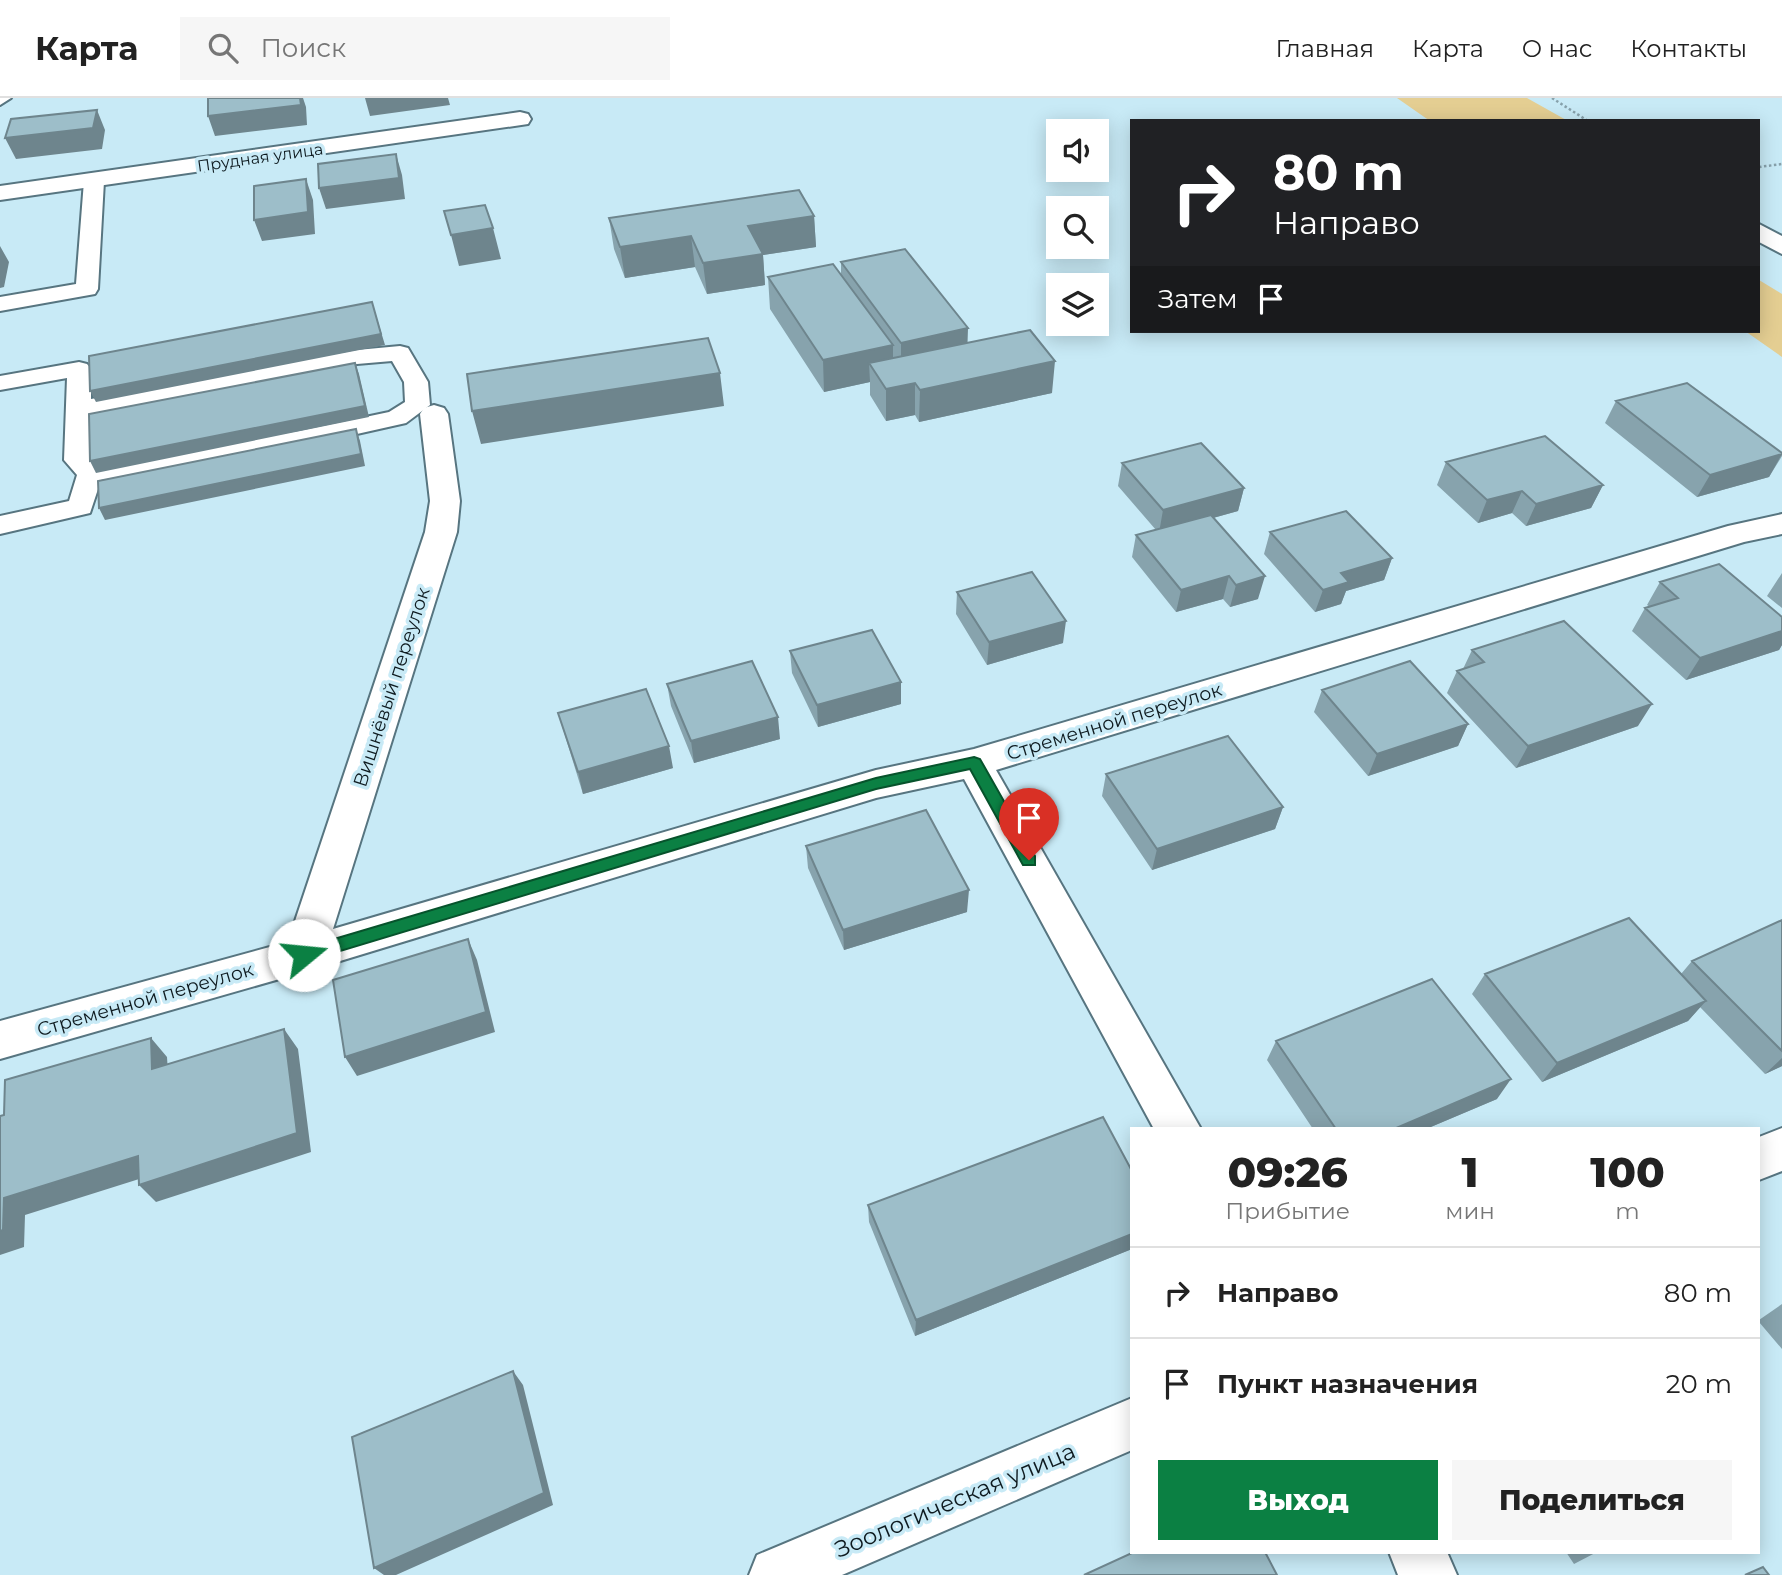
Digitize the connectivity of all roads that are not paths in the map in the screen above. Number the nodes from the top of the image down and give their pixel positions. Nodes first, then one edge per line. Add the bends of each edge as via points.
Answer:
1 (520, 119) dead end
2 (94, 181) junction
3 (0, 193) edge
4 (1760, 232) edge
5 (1782, 247) edge
6 (0, 304) edge
7 (0, 383) edge
8 (78, 409) junction
9 (434, 414) dead end
10 (90, 474) junction
11 (1782, 524) edge
12 (0, 525) edge
13 (974, 763) junction
14 (304, 955) junction
15 (0, 1040) edge
16 (1177, 1127) edge
17 (1782, 1149) edge
18 (1760, 1159) edge
19 (1130, 1425) edge
20 (1417, 1554) edge
21 (777, 1575) edge
22 (1429, 1575) edge

1 - 2 street, Прудная улица
2 - 3 street, Прудная улица
2 - 6 lane via 87,289
4 - 5 street
7 - 8 lane via 79,369
8 - 10 lane via 77,460
8 - 10 lane via 368,356 400,354 416,382 418,405 397,418
9 - 14 street, Вишнёвый переулок via 445,501 441,532
10 - 12 lane via 81,507
11 - 13 street, Стременной переулок via 1739,533
13 - 14 street, Стременной переулок via 876,784
13 - 16 street
14 - 15 street, Стременной переулок
17 - 18 street
19 - 21 street, Зоологическая улица
20 - 22 street

